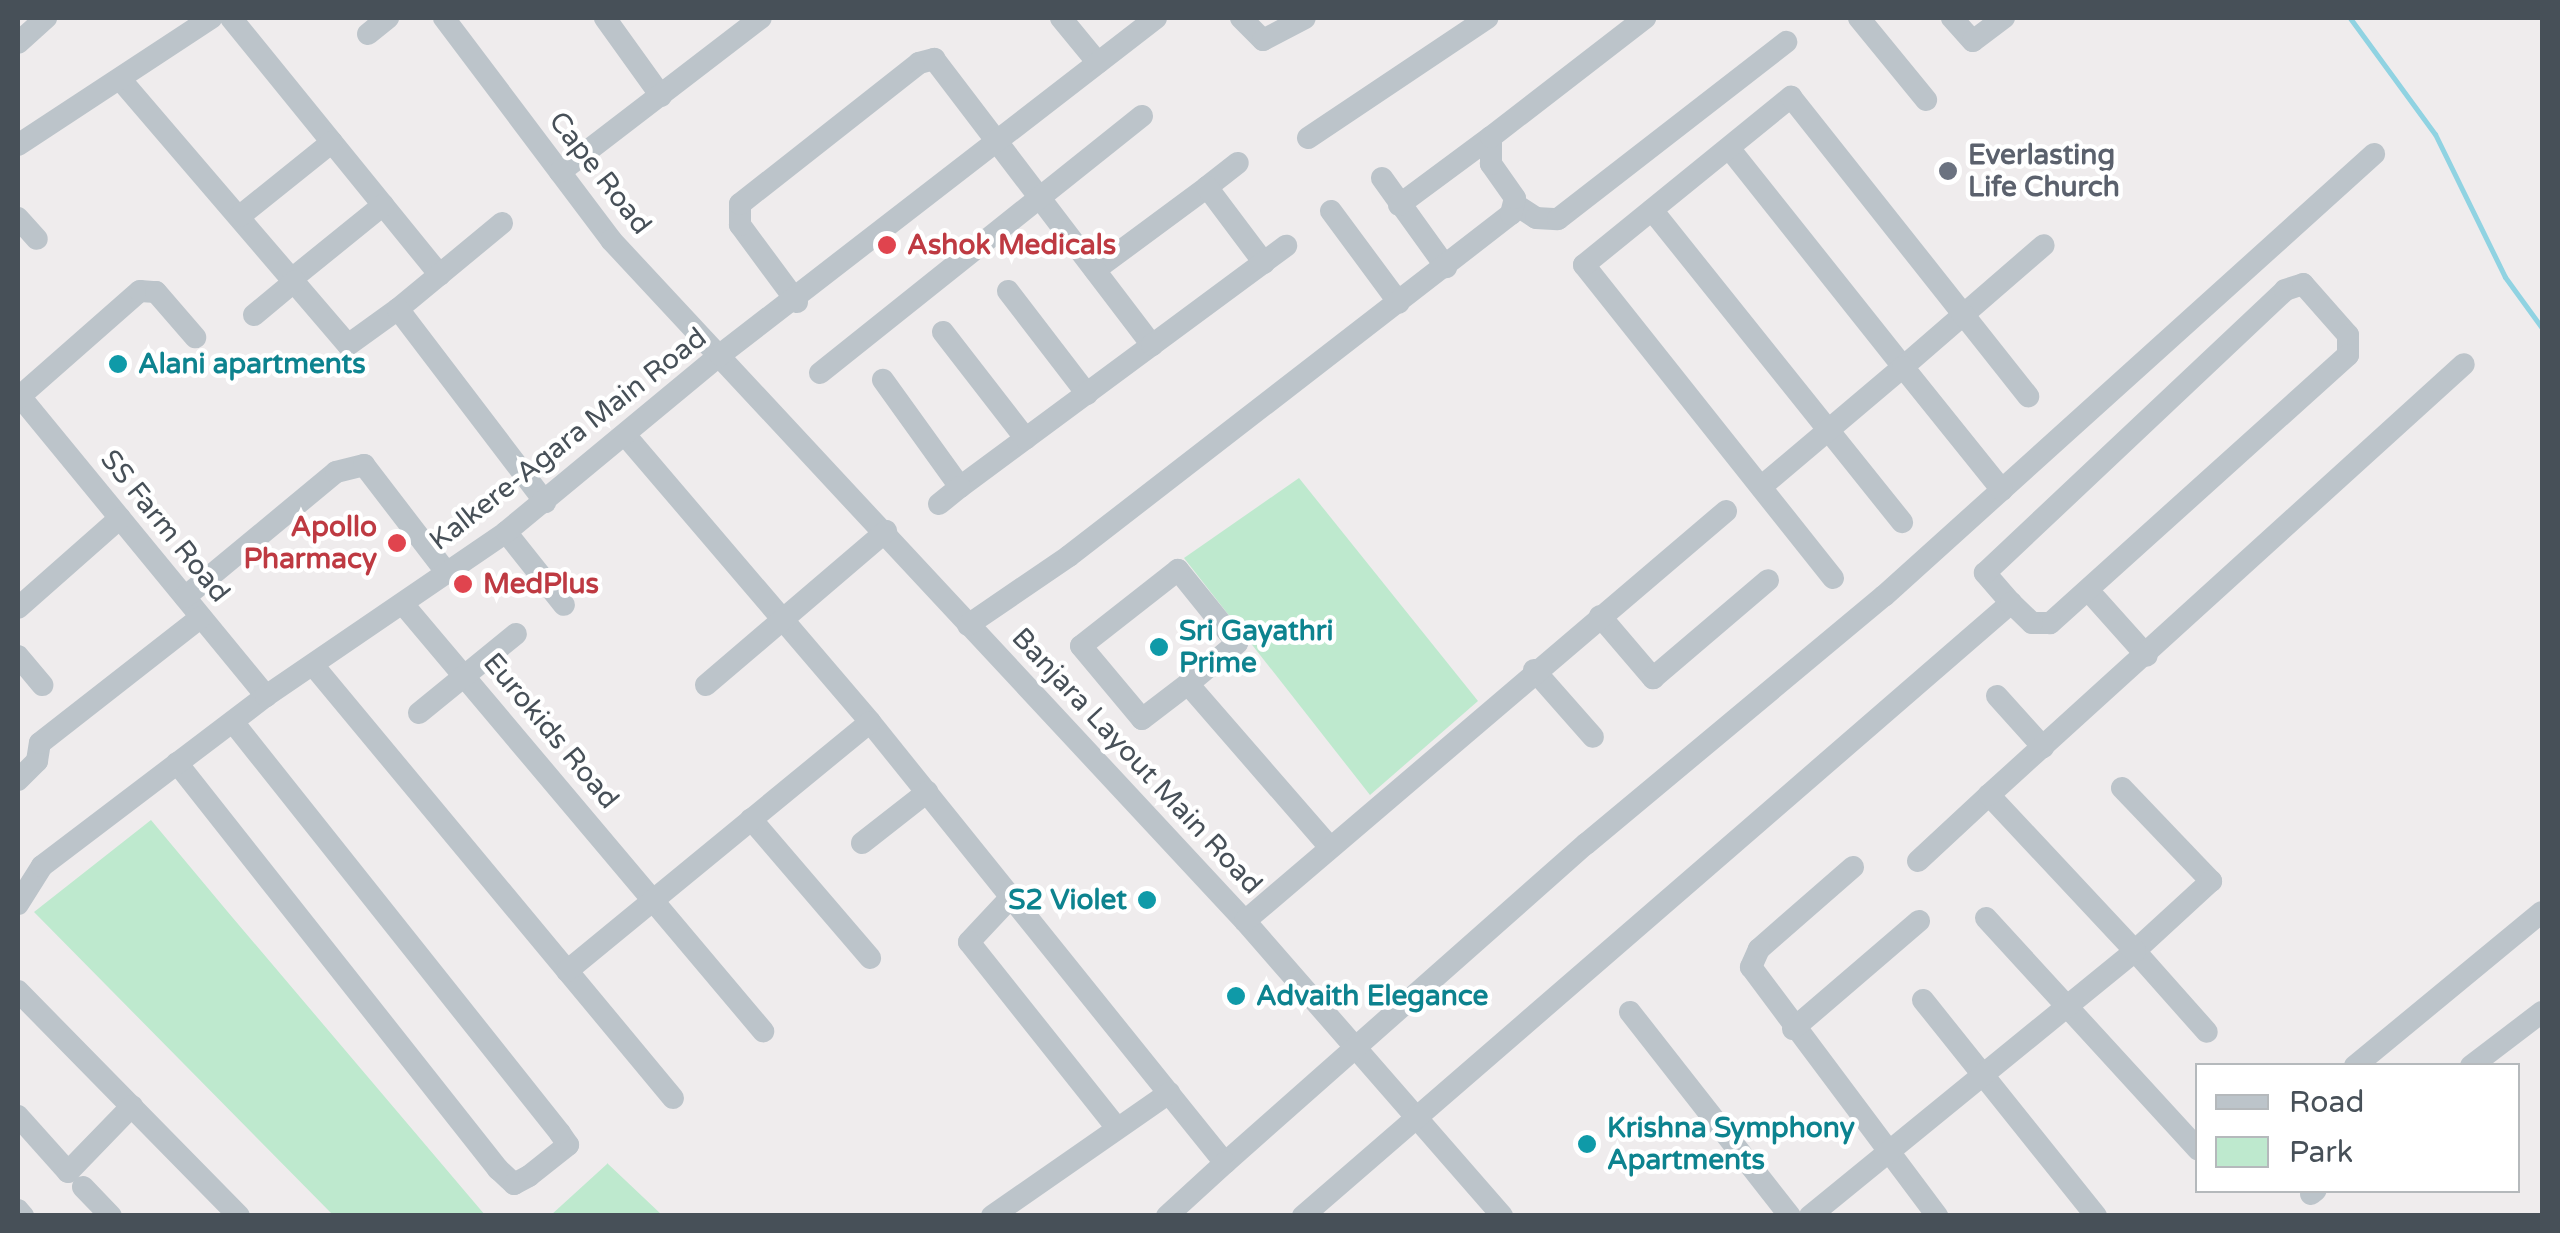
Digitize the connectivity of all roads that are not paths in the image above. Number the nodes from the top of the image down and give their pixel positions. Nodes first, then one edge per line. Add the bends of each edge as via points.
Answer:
1 (46, 18) edge
2 (211, 18) edge
3 (231, 18) edge
4 (388, 18) edge
5 (444, 18) edge
6 (605, 18) edge
7 (762, 18) edge
8 (1061, 18) edge
9 (1156, 18) edge
10 (1241, 18) edge
11 (1305, 18) edge
12 (1487, 18) edge
13 (1645, 18) edge
14 (1859, 18) edge
15 (1952, 18) edge
16 (2004, 18) edge
17 (368, 34) dead end
18 (1786, 42) dead end
19 (18, 43) edge
20 (1098, 64) junction
21 (120, 78) junction
22 (661, 96) junction
23 (1926, 100) dead end
24 (1142, 116) dead end
25 (1492, 137) junction
26 (1308, 138) dead end
27 (332, 142) junction
28 (999, 144) junction
29 (18, 145) edge
30 (1729, 148) junction
31 (2374, 154) dead end
32 (1238, 163) dead end
33 (560, 172) junction
34 (1382, 178) dead end
35 (1207, 187) junction
36 (1041, 199) junction
37 (384, 205) junction
38 (1399, 205) junction
39 (1516, 205) junction
40 (1652, 210) junction
41 (1332, 211) dead end
42 (240, 216) junction
43 (18, 218) edge
44 (502, 224) dead end
45 (37, 239) dead end
46 (2044, 244) dead end
47 (1286, 246) dead end
48 (1264, 262) junction
49 (1446, 267) junction
50 (1095, 270) junction
51 (440, 275) junction
52 (294, 280) junction
53 (1008, 291) dead end
54 (797, 302) junction
55 (1399, 303) junction
56 (398, 310) junction
57 (1963, 314) junction
58 (254, 316) dead end
59 (944, 332) dead end
60 (196, 337) dead end
61 (1152, 345) junction
62 (720, 355) junction
63 (2464, 364) dead end
64 (1904, 368) junction
65 (820, 373) dead end
66 (883, 380) dead end
67 (1088, 394) junction
68 (2028, 396) dead end
69 (18, 397) edge
70 (1827, 429) junction
71 (626, 436) junction
72 (1026, 439) junction
73 (960, 487) junction
74 (1761, 487) junction
75 (2002, 490) junction
76 (544, 502) junction
77 (939, 504) dead end
78 (1726, 511) dead end
79 (120, 518) junction
80 (1902, 522) dead end
81 (886, 531) junction
82 (506, 532) junction
83 (447, 573) junction
84 (1834, 578) dead end
85 (1768, 580) dead end
86 (185, 597) junction
87 (2096, 599) dead end
88 (2011, 603) junction
89 (403, 604) junction
90 (564, 604) dead end
91 (18, 608) edge
92 (1600, 616) junction
93 (201, 617) junction
94 (787, 621) junction
95 (968, 625) junction
96 (516, 634) dead end
97 (18, 656) edge
98 (2147, 656) junction
99 (313, 664) junction
100 (1534, 670) junction
101 (465, 676) junction
102 (1188, 684) junction
103 (42, 685) dead end
104 (706, 685) dead end
105 (266, 696) junction
106 (1996, 696) dead end
107 (419, 713) dead end
108 (233, 722) junction
109 (870, 722) junction
110 (1594, 737) dead end
111 (2043, 747) junction
112 (177, 763) junction
113 (18, 780) edge
114 (2122, 788) dead end
115 (927, 792) junction
116 (1989, 795) junction
117 (751, 818) junction
118 (862, 843) dead end
119 (1329, 846) junction
120 (1918, 861) dead end
121 (1854, 868) dead end
122 (1012, 896) junction
123 (651, 899) junction
124 (18, 904) edge
125 (2542, 912) edge
126 (1986, 918) dead end
127 (1919, 920) dead end
128 (1245, 921) junction
129 (2134, 951) junction
130 (870, 958) dead end
131 (567, 972) junction
132 (1922, 1000) dead end
133 (2066, 1004) junction
134 (22, 1006) edge
135 (1630, 1012) dead end
136 (2542, 1012) edge
137 (1793, 1029) junction
138 (762, 1031) dead end
139 (2207, 1032) dead end
140 (1358, 1048) junction
141 (2359, 1063) edge
142 (2475, 1063) edge
143 (1982, 1074) junction
144 (1169, 1093) junction
145 (672, 1098) dead end
146 (132, 1106) junction
147 (18, 1116) edge
148 (1417, 1119) junction
149 (1116, 1127) junction
150 (2195, 1146) edge
151 (1884, 1152) junction
152 (1225, 1163) junction
153 (83, 1187) dead end
154 (18, 1210) edge
155 (1494, 1213) edge
156 (23, 1216) edge
157 (111, 1216) edge
158 (239, 1216) edge
159 (992, 1216) edge
160 (1167, 1216) edge
161 (1302, 1216) edge
162 (1790, 1216) edge
163 (1810, 1216) edge
164 (1937, 1216) edge
165 (2096, 1216) edge

1 - 19 street
2 - 21 street
3 - 27 street
4 - 17 street
5 - 33 street, Cape Road
6 - 22 street
7 - 22 street
8 - 20 street
9 - 20 street, Kalkere-Agara Main Road
10 - 11 street via 1263,40
12 - 26 street
13 - 25 street
14 - 23 street
15 - 16 street via 1973,41
18 - 39 street via 1558,219 1536,218
20 - 28 street, Kalkere-Agara Main Road
21 - 29 street
21 - 42 street
22 - 33 street
24 - 36 street
25 - 38 street
25 - 39 street via 1491,164
27 - 37 street
27 - 42 street
28 - 36 street
28 - 54 street, Kalkere-Agara Main Road
28 - 54 street via 950,74 926,59 745,198 740,225
30 - 40 street
30 - 57 street via 1792,97
30 - 64 street
31 - 75 street
32 - 35 street
33 - 62 street, Cape Road via 611,240
34 - 38 street
35 - 48 street
35 - 50 street
36 - 50 street
36 - 65 street
37 - 51 street
37 - 52 street
38 - 49 street
39 - 49 street
40 - 70 street
40 - 74 street via 1584,266
41 - 55 street
42 - 52 street
43 - 45 street
44 - 51 street
46 - 57 street
47 - 48 street
48 - 61 street
49 - 55 street
50 - 61 street
51 - 56 street
52 - 56 street via 348,346
52 - 58 street
53 - 67 street
54 - 62 street, Kalkere-Agara Main Road
55 - 95 street
56 - 76 street
57 - 64 street
57 - 68 street
59 - 72 street
60 - 69 street via 156,292 140,291
61 - 67 street
62 - 71 street, Kalkere-Agara Main Road
62 - 81 street, Banjara Layout Main Road
63 - 98 street
64 - 70 street
64 - 75 street
66 - 73 street
67 - 72 street
69 - 79 street, SS Farm Road
70 - 74 street
70 - 80 street
71 - 76 street, Kalkere-Agara Main Road
71 - 94 street
72 - 73 street
73 - 77 street
74 - 84 street
75 - 140 street
76 - 82 street, Kalkere-Agara Main Road
78 - 92 street
79 - 86 street, SS Farm Road
79 - 91 street
81 - 94 street
81 - 95 street, Banjara Layout Main Road
82 - 83 street, Kalkere-Agara Main Road
82 - 90 street
83 - 86 street via 364,465 336,472
83 - 89 street, Kalkere-Agara Main Road
85 - 92 street via 1654,678
86 - 93 street, SS Farm Road
87 - 98 street
88 - 88 street via 1985,573 2286,290 2303,284 2348,335 2348,355 2050,623 2032,623
88 - 148 street
89 - 99 street, Kalkere-Agara Main Road
89 - 101 street, Eurokids Road
92 - 100 street
93 - 105 street, SS Farm Road
93 - 113 street via 40,743 37,762
94 - 104 street
94 - 109 street
95 - 128 street, Banjara Layout Main Road
96 - 101 street
97 - 103 street
98 - 111 street
99 - 105 street, Kalkere-Agara Main Road
99 - 131 street
100 - 110 street
100 - 119 street
101 - 107 street
101 - 123 street, Eurokids Road
102 - 102 street via 1142,719 1081,646 1178,570 1237,643
102 - 119 street
105 - 108 street, Kalkere-Agara Main Road
106 - 111 street
108 - 112 street, Kalkere-Agara Main Road
108 - 112 street via 568,1145 529,1176 514,1184 498,1169
109 - 115 street
109 - 117 street
111 - 116 street
112 - 124 street, Kalkere-Agara Main Road via 42,866
114 - 129 street via 2211,881
115 - 118 street
115 - 122 street
116 - 120 street
116 - 129 street
117 - 123 street
117 - 130 street
119 - 128 street
121 - 137 street via 1752,959 1754,976
122 - 144 street
122 - 149 street via 969,942
123 - 131 street
123 - 138 street, Eurokids Road
125 - 141 street
126 - 133 street
127 - 137 street
128 - 140 street, Banjara Layout Main Road
129 - 133 street
129 - 139 street
131 - 145 street
132 - 143 street
133 - 143 street
133 - 150 street
134 - 146 street
135 - 162 street
136 - 142 street
137 - 151 street
140 - 148 street, Banjara Layout Main Road
140 - 152 street
143 - 151 street
143 - 165 street
144 - 149 street
144 - 152 street
146 - 147 street via 68,1172
146 - 158 street
148 - 155 street, Banjara Layout Main Road
148 - 161 street
149 - 159 street
151 - 163 street
151 - 164 street
152 - 160 street
153 - 157 street
154 - 156 street

